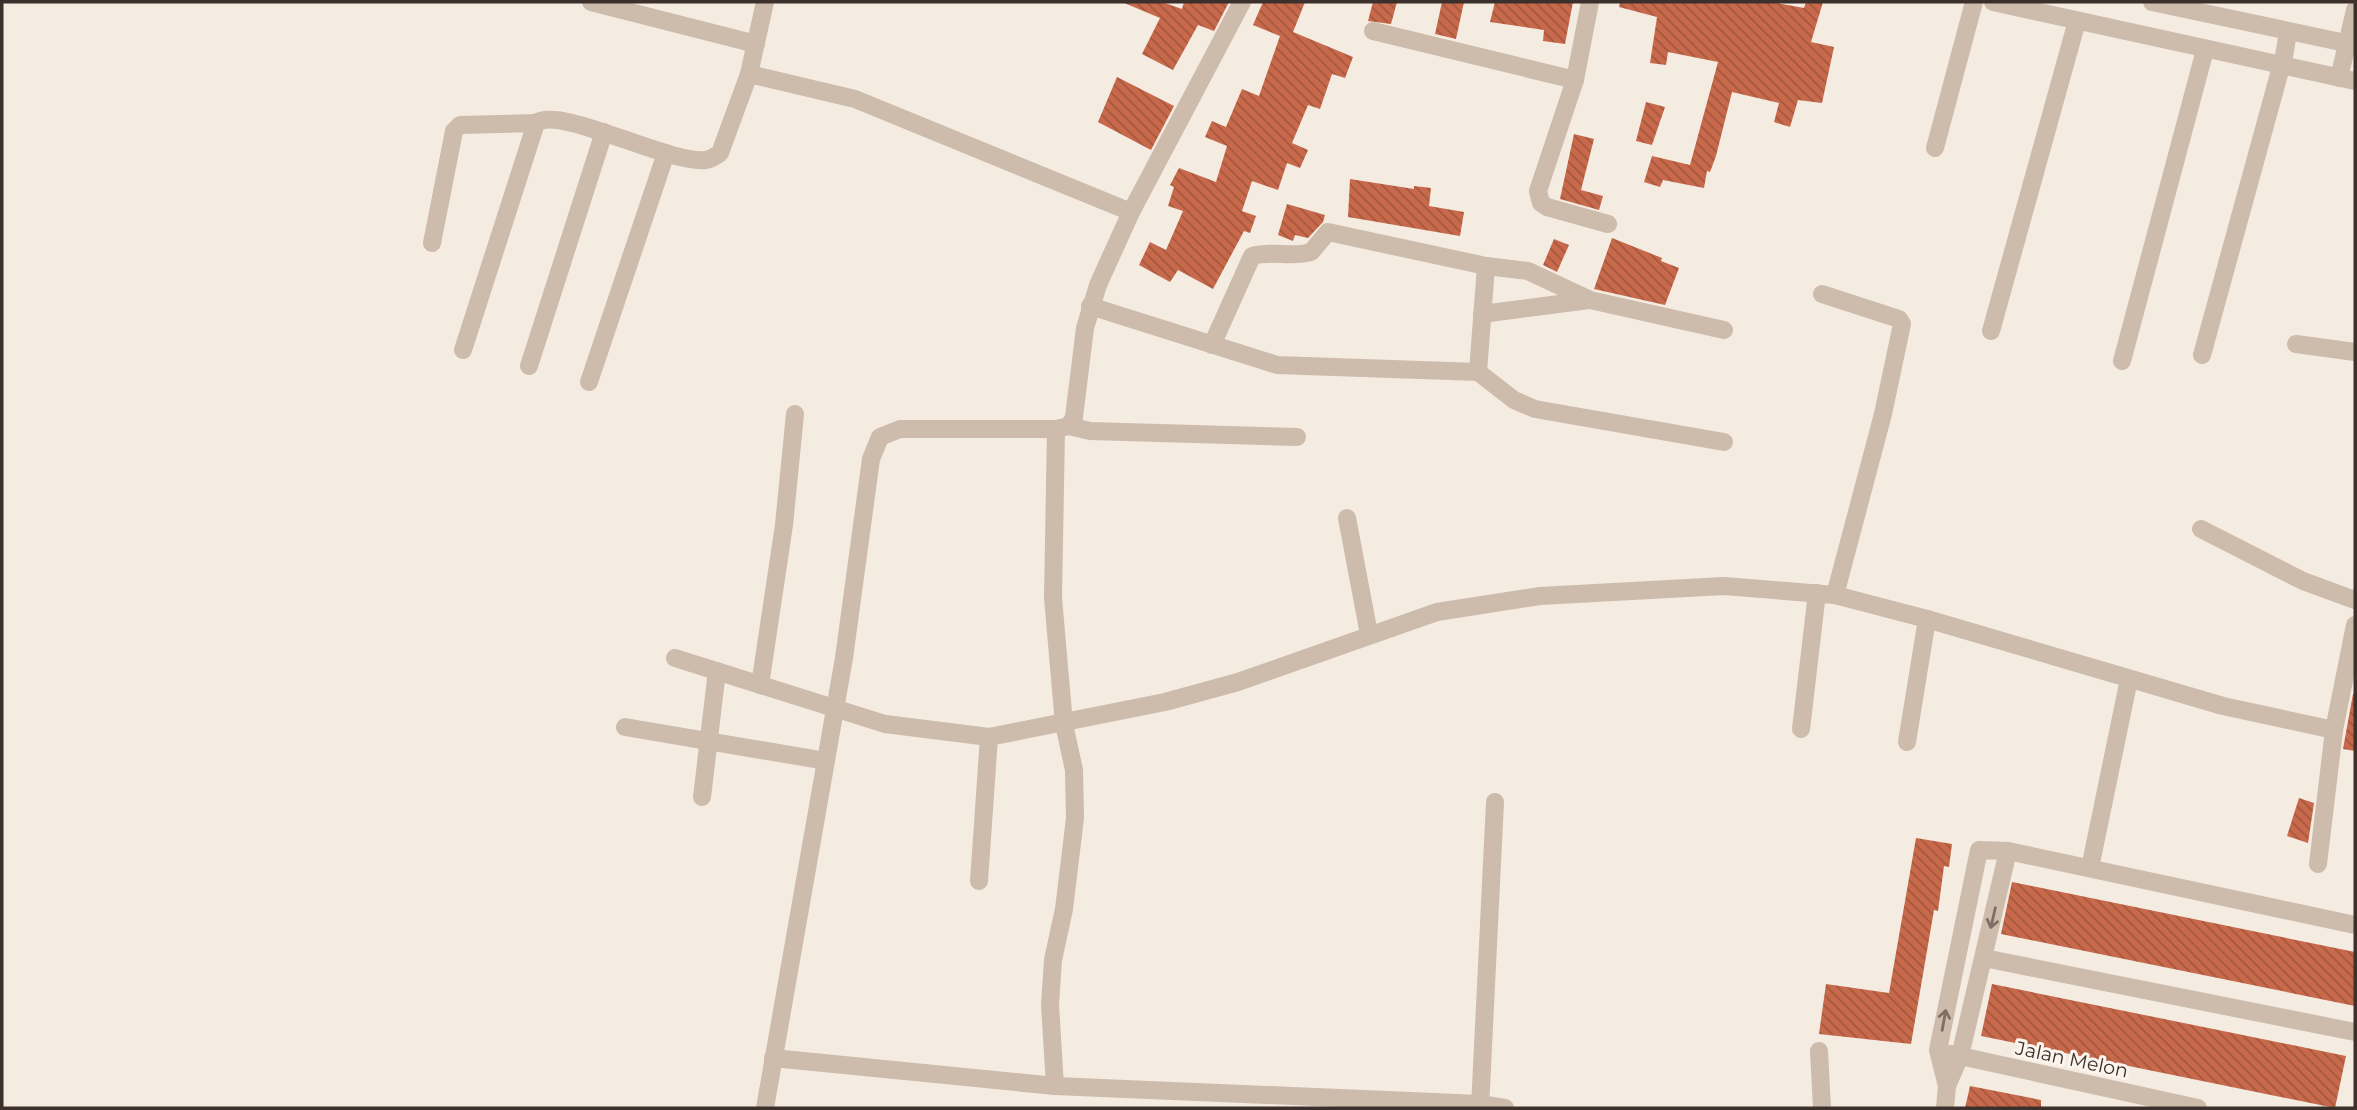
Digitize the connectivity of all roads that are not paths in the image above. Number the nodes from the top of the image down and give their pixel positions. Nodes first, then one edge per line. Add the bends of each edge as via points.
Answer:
1 (591, 2) edge
2 (765, 2) edge
3 (1242, 2) edge
4 (1590, 2) edge
5 (1974, 2) edge
6 (1993, 2) edge
7 (2159, 3) edge
8 (2355, 10) edge
9 (2077, 22) junction
10 (1373, 31) dead end
11 (2288, 35) junction
12 (756, 44) junction
13 (2350, 46) edge
14 (2205, 50) junction
15 (2282, 62) junction
16 (749, 74) junction
17 (2345, 77) edge
18 (1575, 80) junction
19 (536, 124) junction
20 (604, 132) junction
21 (1935, 148) dead end
22 (666, 153) junction
23 (1131, 212) junction
24 (1608, 223) dead end
25 (432, 243) dead end
26 (1486, 266) junction
27 (1822, 294) dead end
28 (1590, 300) junction
29 (1090, 306) junction
30 (1482, 314) junction
31 (1724, 330) dead end
32 (1991, 331) dead end
33 (2296, 344) dead end
34 (1212, 345) junction
35 (463, 350) dead end
36 (2355, 352) edge
37 (2202, 355) dead end
38 (2122, 361) dead end
39 (528, 366) dead end
40 (1478, 372) junction
41 (589, 383) dead end
42 (795, 414) dead end
43 (1063, 427) junction
44 (1297, 437) dead end
45 (1724, 442) dead end
46 (1348, 517) dead end
47 (2201, 529) dead end
48 (1826, 594) junction
49 (2355, 600) edge
50 (1927, 619) junction
51 (2355, 625) edge
52 (1369, 634) junction
53 (675, 658) dead end
54 (718, 671) junction
55 (2129, 679) junction
56 (761, 685) junction
57 (835, 708) junction
58 (1064, 724) junction
59 (625, 727) dead end
60 (1801, 729) dead end
61 (2334, 730) junction
62 (989, 737) junction
63 (1907, 742) dead end
64 (708, 743) junction
65 (826, 761) junction
66 (702, 797) dead end
67 (1495, 802) dead end
68 (2008, 851) junction
69 (2318, 864) dead end
70 (2090, 868) junction
71 (979, 881) dead end
72 (2355, 925) edge
73 (1984, 958) junction
74 (2355, 1032) edge
75 (1938, 1050) junction
76 (1819, 1051) dead end
77 (1960, 1056) junction
78 (773, 1058) junction
79 (1055, 1086) junction
80 (1947, 1086) junction
81 (1480, 1106) edge
82 (765, 1108) edge
83 (1505, 1108) edge
84 (1822, 1108) edge
85 (1945, 1108) edge
86 (2197, 1108) edge

1 - 12 street
2 - 12 street
3 - 23 street
4 - 18 street
5 - 21 street
6 - 9 street
7 - 11 street
8 - 13 street
9 - 14 street
9 - 32 street
10 - 18 street
11 - 13 street
11 - 15 street
12 - 16 street
13 - 17 street
14 - 15 street
14 - 38 street
15 - 17 street
15 - 37 street
16 - 22 street via 720,153 699,160
16 - 23 street via 855,99
18 - 24 street via 1538,191 1547,207
19 - 20 street via 549,119
19 - 25 street via 460,124 454,131
19 - 35 street
20 - 22 street
20 - 39 street
22 - 41 street
23 - 29 street
26 - 28 street via 1528,271
26 - 30 street
26 - 34 street via 1328,232 1311,253 1252,256
27 - 48 street via 1902,324 1883,414
28 - 30 street
28 - 31 street
29 - 34 street
29 - 43 street via 1074,417
30 - 40 street
33 - 36 street
34 - 40 street via 1277,365
40 - 45 street via 1514,400 1535,409
42 - 56 street
43 - 44 street
43 - 57 street via 900,429 880,437 871,458
43 - 58 street via 1053,598
46 - 52 street
47 - 49 street via 2291,575
48 - 50 street
48 - 52 street via 1724,586 1540,596 1437,612
48 - 60 street
50 - 55 street
50 - 63 street
51 - 61 street
52 - 58 street via 1238,681
53 - 54 street
54 - 56 street
54 - 64 street
55 - 61 street via 2223,706
55 - 70 street
56 - 57 street
57 - 62 street via 885,724
57 - 65 street
58 - 62 street
58 - 79 street via 1074,770 1075,818 1053,960 1050,1006
59 - 64 street
61 - 69 street
62 - 71 street
64 - 65 street
64 - 66 street
65 - 78 street
67 - 81 street
68 - 70 street
68 -> 73 street
75 -> 68 street via 1977,853 1983,849
70 - 72 street
73 - 74 street
73 - 77 street
75 - 77 street, Jalan Melon
75 - 80 street
76 - 84 street
77 - 80 street
77 - 86 street, Jalan Melon
78 - 79 street
78 - 82 street
79 - 81 street
80 - 85 street
81 - 83 street

